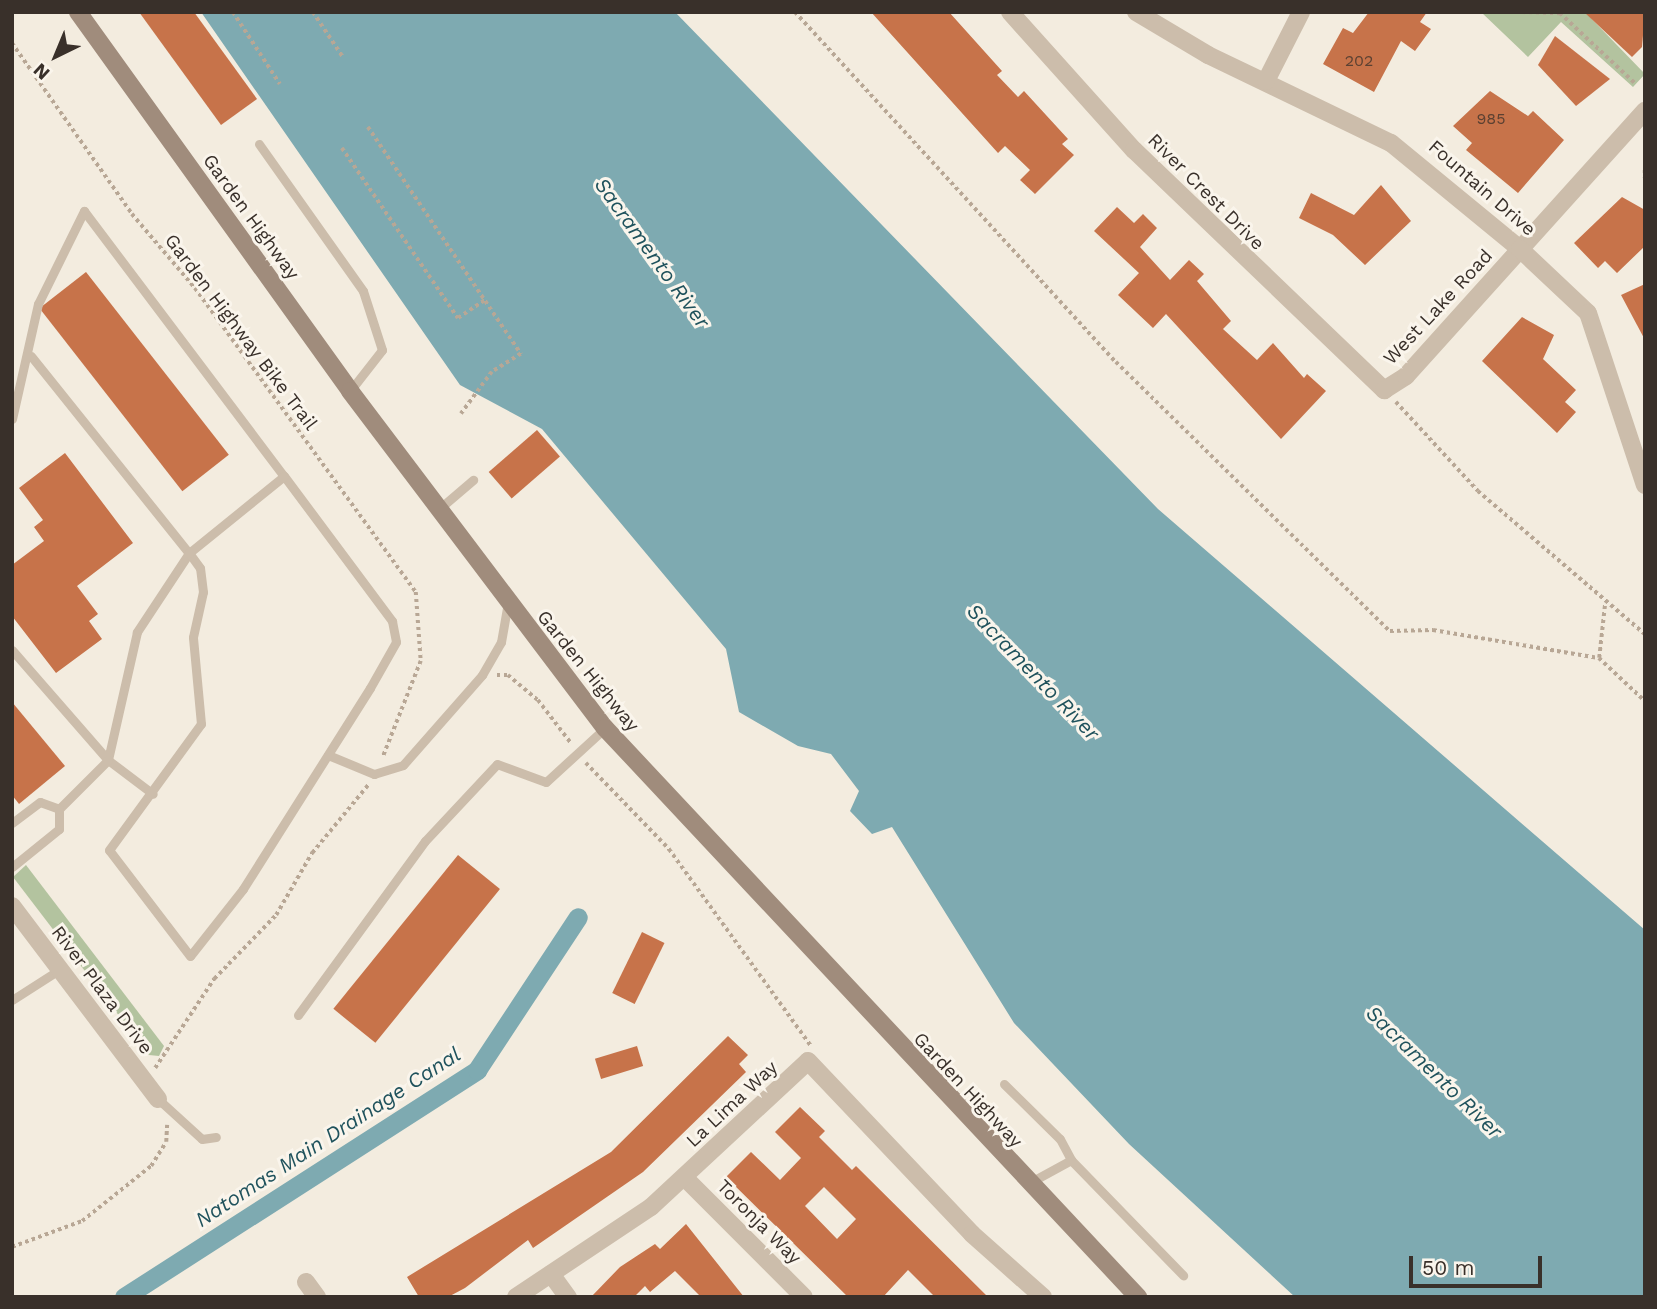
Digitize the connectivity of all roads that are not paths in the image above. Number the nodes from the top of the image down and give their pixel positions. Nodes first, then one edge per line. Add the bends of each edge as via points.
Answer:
1 (78, 12) edge
2 (1010, 12) edge
3 (1136, 12) edge
4 (1301, 12) edge
5 (1266, 81) junction
6 (1645, 111) edge
7 (259, 144) dead end
8 (1520, 249) junction
9 (31, 356) junction
10 (1384, 390) joint
11 (350, 391) junction
12 (12, 419) edge
13 (284, 476) junction
14 (473, 480) dead end
15 (1645, 485) edge
16 (439, 509) junction
17 (189, 553) junction
18 (508, 604) junction
19 (12, 650) edge
20 (606, 728) junction
21 (328, 755) junction
22 (108, 760) junction
23 (153, 794) junction
24 (59, 808) junction
25 (12, 823) edge
26 (12, 867) edge
27 (12, 905) edge
28 (59, 970) junction
29 (12, 1000) edge
30 (298, 1015) dead end
31 (1004, 1084) dead end
32 (159, 1098) joint
33 (216, 1137) dead end
34 (1071, 1160) junction
35 (685, 1178) junction
36 (1027, 1183) junction
37 (551, 1274) junction
38 (1183, 1275) dead end
39 (306, 1282) dead end
40 (317, 1297) edge
41 (516, 1297) edge
42 (568, 1297) edge
43 (804, 1297) edge
44 (1043, 1297) edge
45 (1138, 1297) edge

1 - 11 main road, Garden Highway
2 - 10 street, River Crest Drive via 1153,168
3 - 5 street, Fountain Drive
4 - 5 street
5 - 8 street, Fountain Drive via 1416,158
6 - 8 street, West Lake Road
7 - 11 lane via 363,291 382,350
8 - 10 street, West Lake Road via 1406,376
8 - 15 street, Fountain Drive via 1588,313
9 - 12 lane
9 - 13 lane via 38,304 84,211
9 - 17 lane
11 - 16 main road, Garden Highway
13 - 17 lane
13 - 21 lane via 392,621 396,642
14 - 16 lane
16 - 18 main road, Garden Highway
17 - 22 lane via 137,632
17 - 23 lane via 200,568 203,592 193,637 201,724
18 - 20 main road, Garden Highway
18 - 21 lane via 501,642 482,675 403,765 374,774
19 - 22 lane
20 - 30 lane via 546,782 497,764 425,841
20 - 36 main road, Garden Highway
21 - 23 lane via 279,822 243,889 190,956 109,850
22 - 23 lane
22 - 24 lane
24 - 25 lane via 40,802
24 - 26 lane via 59,829
27 - 28 street, River Plaza Drive
28 - 29 lane
28 - 32 street, River Plaza Drive
31 - 34 lane via 1060,1139
32 - 33 lane via 202,1139
34 - 36 lane
34 - 38 lane
35 - 37 street, La Lima Way
35 - 43 street, Toronja Way
35 - 44 street, La Lima Way via 808,1062 972,1234
36 - 45 main road, Garden Highway
37 - 41 street, La Lima Way
37 - 42 street
39 - 40 street

